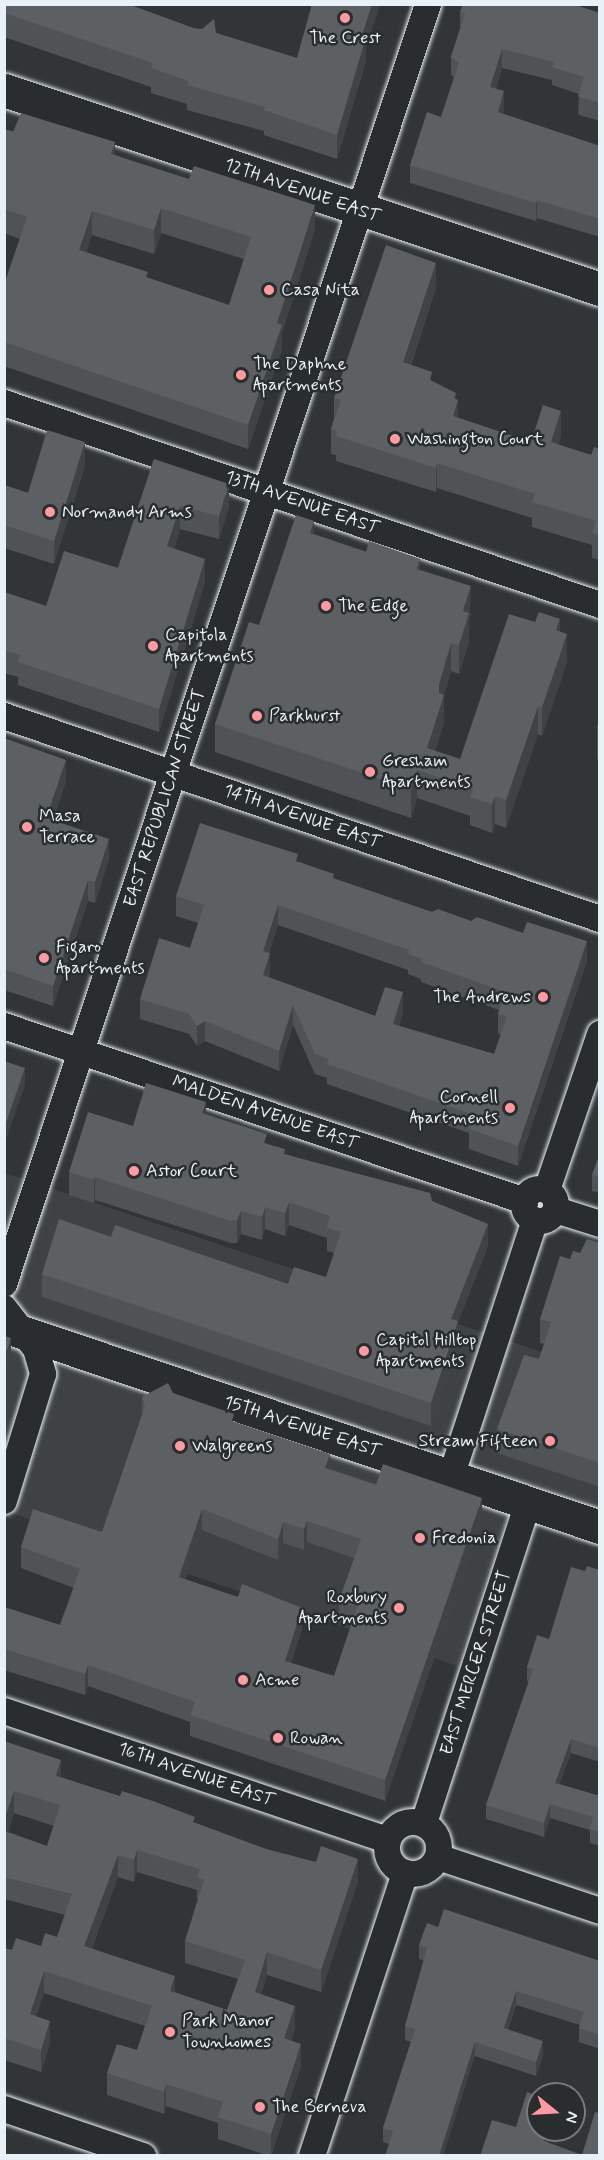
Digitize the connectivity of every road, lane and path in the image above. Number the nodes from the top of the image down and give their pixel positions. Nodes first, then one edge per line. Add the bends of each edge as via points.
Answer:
1 (428, 4) edge
2 (4, 90) edge
3 (360, 211) junction
4 (600, 289) edge
5 (4, 403) edge
6 (265, 490) junction
7 (600, 605) edge
8 (4, 716) edge
9 (173, 772) junction
10 (600, 919) edge
11 (4, 1026) edge
12 (600, 1034) edge
13 (84, 1052) junction
14 (541, 1205) junction
15 (600, 1224) edge
16 (4, 1284) edge
17 (4, 1308) edge
18 (15, 1329) edge
19 (451, 1477) junction
20 (4, 1501) edge
21 (528, 1503) junction
22 (600, 1527) edge
23 (4, 1711) edge
24 (424, 1823) junction
25 (388, 1840) junction
26 (438, 1857) junction
27 (405, 1873) junction
28 (600, 1911) edge
29 (4, 2109) edge
30 (143, 2156) edge
31 (312, 2156) edge

1 - 3 street, EAST REPUBLICAN STREET
2 - 3 street, 12TH AVENUE EAST
3 - 4 street, 12TH AVENUE EAST
3 - 6 street, EAST REPUBLICAN STREET
5 - 6 street, 13TH AVENUE EAST
6 - 7 street, 13TH AVENUE EAST
6 - 9 street, EAST REPUBLICAN STREET
8 - 9 street, 14TH AVENUE EAST
9 - 10 street, 14TH AVENUE EAST
9 - 13 street, EAST REPUBLICAN STREET
11 - 13 street, MALDEN AVENUE EAST
12 - 14 street
13 - 14 street, MALDEN AVENUE EAST
13 - 16 street, EAST REPUBLICAN STREET
14 - 15 street, MALDEN AVENUE EAST
14 - 19 street
17 - 18 street
18 - 19 street, 15TH AVENUE EAST
18 - 20 street via 42,1364 43,1384
19 - 21 street, 15TH AVENUE EAST
21 - 22 street, 15TH AVENUE EAST
21 - 24 street, EAST MERCER STREET
23 - 25 street, 16TH AVENUE EAST
24 - 25 street via 401,1824
24 - 26 street via 437,1836
25 - 27 street via 389,1860
26 - 27 street via 429,1869
26 - 28 street
27 - 31 street
29 - 30 street

